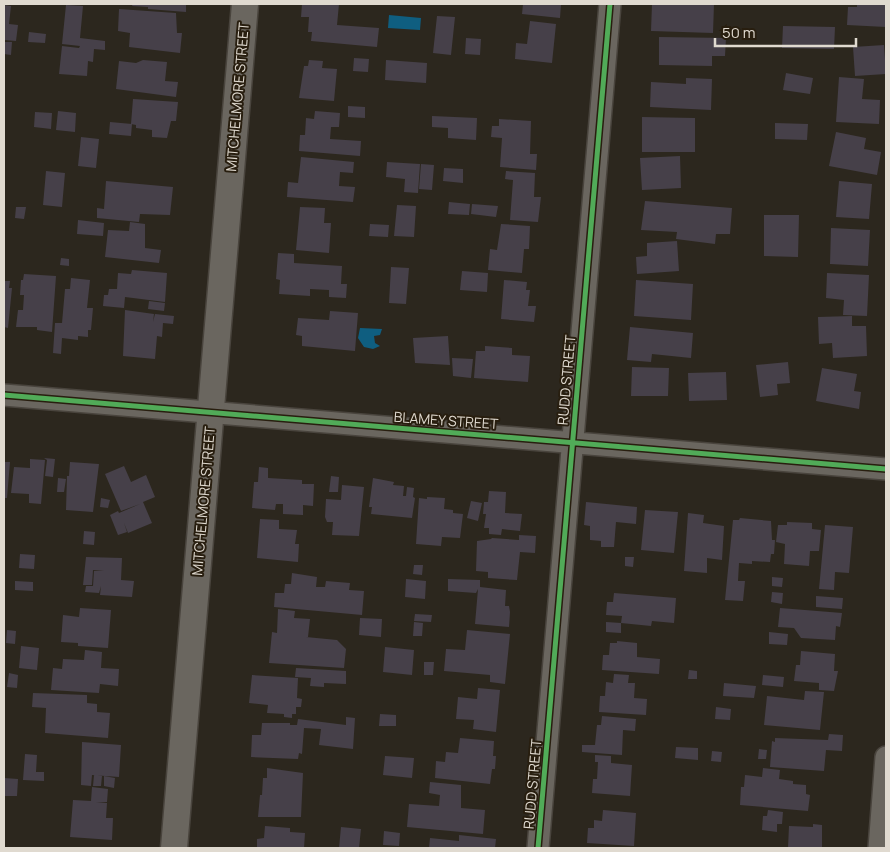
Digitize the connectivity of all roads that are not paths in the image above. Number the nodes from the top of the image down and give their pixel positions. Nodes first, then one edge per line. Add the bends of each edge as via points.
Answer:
1 (245, 4) edge
2 (610, 4) edge
3 (4, 395) edge
4 (210, 413) junction
5 (572, 442) junction
6 (886, 469) edge
7 (886, 757) edge
8 (174, 848) edge
9 (538, 848) edge
10 (879, 848) edge

1 - 4 street, MITCHELMORE STREET
2 - 5 street, RUDD STREET
3 - 4 street, BLAMEY STREET
4 - 5 street, BLAMEY STREET
4 - 8 street, MITCHELMORE STREET
5 - 6 street, BLAMEY STREET
5 - 9 street, RUDD STREET
7 - 10 street

